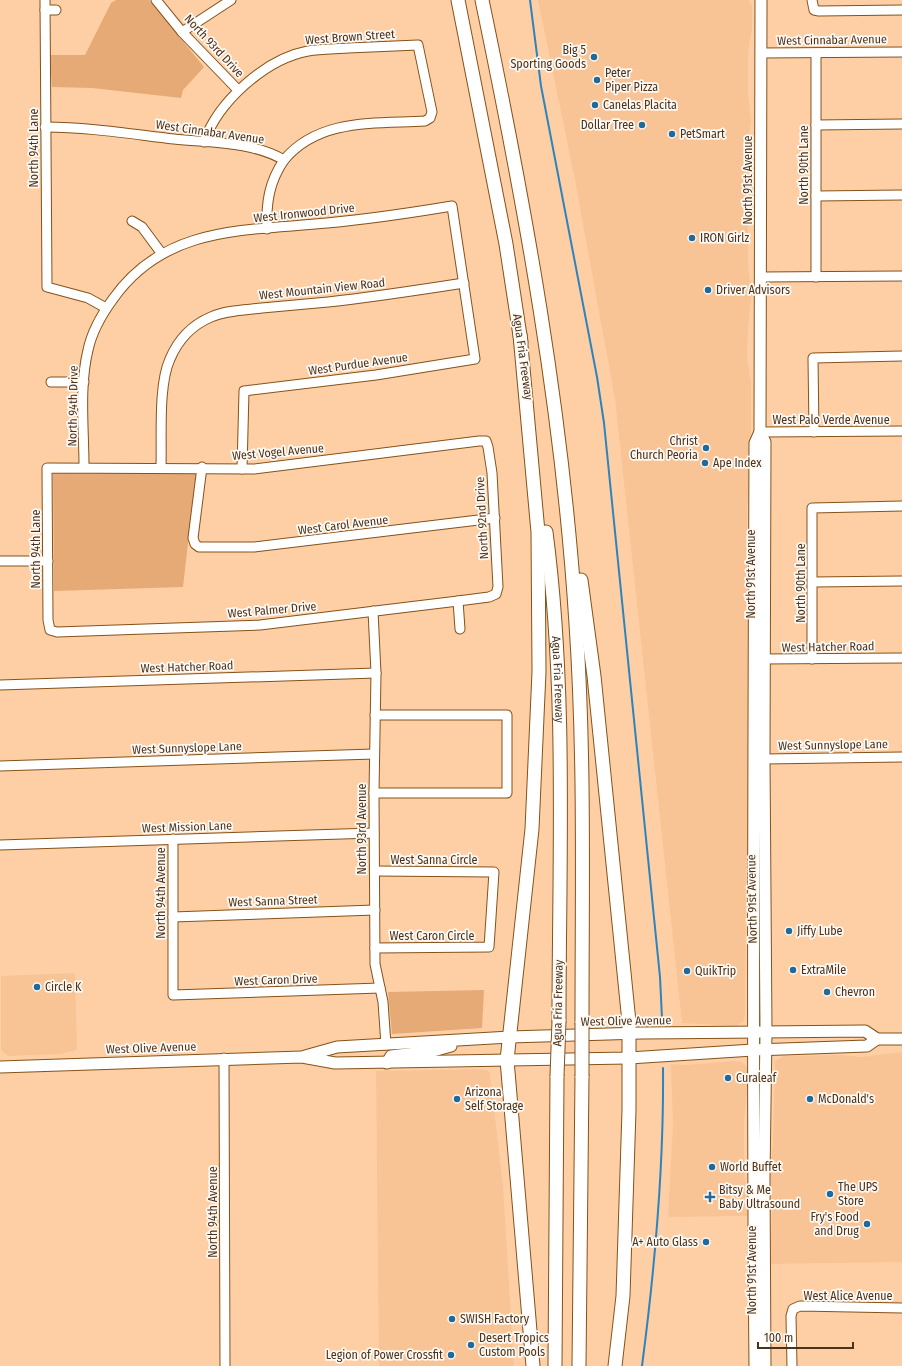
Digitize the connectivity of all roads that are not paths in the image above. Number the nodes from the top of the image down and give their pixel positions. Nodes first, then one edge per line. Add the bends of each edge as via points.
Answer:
1 (45, 0) edge
2 (156, 0) edge
3 (231, 0) edge
4 (450, 0) edge
5 (458, 0) edge
6 (482, 0) edge
7 (490, 0) edge
8 (761, 0) edge
9 (812, 0) edge
10 (45, 10) junction
11 (56, 10) dead end
12 (902, 10) edge
13 (182, 32) junction
14 (902, 52) edge
15 (761, 53) junction
16 (816, 53) junction
17 (470, 55) junction
18 (494, 55) junction
19 (238, 90) junction
20 (902, 124) edge
21 (816, 125) junction
22 (46, 127) junction
23 (204, 142) junction
24 (284, 160) junction
25 (902, 195) edge
26 (816, 196) junction
27 (132, 220) dead end
28 (267, 229) junction
29 (162, 254) junction
30 (902, 276) edge
31 (761, 277) junction
32 (816, 277) junction
33 (464, 283) junction
34 (106, 308) junction
35 (520, 335) junction
36 (902, 356) edge
37 (50, 382) dead end
38 (84, 382) junction
39 (902, 431) edge
40 (760, 432) junction
41 (814, 432) junction
42 (486, 441) joint
43 (562, 458) junction
44 (84, 467) junction
45 (161, 467) junction
46 (202, 467) junction
47 (47, 468) joint
48 (242, 469) junction
49 (902, 506) edge
50 (494, 518) junction
51 (0, 561) edge
52 (48, 561) junction
53 (902, 581) edge
54 (813, 582) junction
55 (496, 594) joint
56 (458, 601) junction
57 (373, 611) junction
58 (460, 628) dead end
59 (50, 630) joint
60 (902, 658) edge
61 (759, 659) junction
62 (812, 659) junction
63 (376, 673) junction
64 (0, 685) edge
65 (375, 715) junction
66 (374, 754) junction
67 (902, 757) edge
68 (759, 758) junction
69 (0, 766) edge
70 (374, 792) junction
71 (374, 833) junction
72 (173, 839) junction
73 (0, 845) edge
74 (759, 849) junction
75 (374, 872) junction
76 (374, 910) junction
77 (173, 917) junction
78 (753, 929) junction
79 (765, 929) junction
80 (489, 947) joint
81 (375, 948) junction
82 (380, 988) junction
83 (173, 995) joint
84 (752, 1032) junction
85 (766, 1032) junction
86 (629, 1034) junction
87 (510, 1038) junction
88 (877, 1039) junction
89 (902, 1039) edge
90 (463, 1041) junction
91 (386, 1045) junction
92 (766, 1049) junction
93 (752, 1050) junction
94 (302, 1057) junction
95 (224, 1058) junction
96 (629, 1058) junction
97 (507, 1060) junction
98 (387, 1063) junction
99 (0, 1067) edge
100 (902, 1308) edge
101 (224, 1366) edge
102 (533, 1366) edge
103 (555, 1366) edge
104 (579, 1366) edge
105 (616, 1366) edge
106 (755, 1366) edge
107 (765, 1366) edge
108 (792, 1366) edge

1 - 10 street, North 94th Lane
2 - 13 street, North 93rd Drive
3 - 13 street
4 - 17 highway via 456,24
5 - 17 highway, Agua Fria Freeway
6 - 18 highway, Agua Fria Freeway
7 - 18 highway via 495,32
8 - 15 main road, North 91st Avenue
9 - 12 street via 814,10
10 - 11 street
10 - 22 street, North 94th Lane
13 - 19 street, North 93rd Drive
14 - 16 street, West Cinnabar Avenue
15 - 16 street, West Cinnabar Avenue
15 - 31 main road, North 91st Avenue
16 - 21 street, North 90th Lane
17 - 35 highway, Agua Fria Freeway via 506,244
18 - 43 highway, Agua Fria Freeway via 529,239
19 - 23 street, West Brown Street via 212,123
19 - 24 street, West Brown Street via 281,61 307,51 418,45 432,112 430,118 425,121 342,126 303,142
20 - 21 street
21 - 26 street, North 90th Lane
22 - 23 street, West Cinnabar Avenue
22 - 34 street, North 94th Lane via 46,287 88,298
23 - 24 street, West Cinnabar Avenue via 257,148
24 - 28 street via 273,178 268,195
25 - 26 street
26 - 32 street, North 90th Lane
27 - 29 street via 142,227
28 - 29 street, West Ironwood Drive via 202,237
28 - 33 street, West Ironwood Drive via 367,219 452,206
29 - 34 street, North 94th Drive via 128,279
30 - 32 street
31 - 32 street
31 - 40 main road, North 91st Avenue
33 - 45 street, West Mountain View Road via 369,297 234,311 212,317 187,332 173,352 165,371
33 - 48 street, West Purdue Avenue via 475,359 376,375 244,391
34 - 38 street, North 94th Drive via 88,349
35 - 87 highway via 538,532 539,672 532,829
35 - 103 highway, Agua Fria Freeway, bridge via 548,551 557,652 559,754
36 - 41 street via 813,358
37 - 38 street
38 - 44 street, North 94th Drive
39 - 41 street, West Palo Verde Avenue
40 - 41 street, West Palo Verde Avenue
40 - 61 main road, North 91st Avenue via 765,442 760,548
42 - 48 street, West Vogel Avenue
42 - 50 street, North 92nd Drive via 492,473
43 - 86 highway via 572,495 594,676
43 - 104 highway, Agua Fria Freeway, bridge via 581,717 582,1076
44 - 45 street, West Vogel Avenue
44 - 47 street, West Vogel Avenue
45 - 46 street, West Vogel Avenue
46 - 48 street, West Vogel Avenue
46 - 50 street, West Carol Avenue via 193,538 199,547 254,547
47 - 52 street, North 94th Lane
49 - 54 street, North 90th Lane via 812,508
50 - 55 street, North 92nd Drive via 498,587
51 - 52 street
52 - 59 street, North 94th Lane
53 - 54 street
54 - 62 street, North 90th Lane
55 - 56 street, West Palmer Drive
56 - 57 street, West Palmer Drive
56 - 58 street
57 - 59 street, West Palmer Drive via 252,625 57,632
57 - 63 street, North 93rd Avenue
60 - 62 street, West Hatcher Road
61 - 62 street, West Hatcher Road
61 - 68 main road, North 91st Avenue
63 - 64 street, West Hatcher Road
63 - 65 street, North 93rd Avenue
65 - 66 street, North 93rd Avenue
65 - 70 street via 507,715 507,793
66 - 69 street, West Sunnyslope Lane
66 - 70 street, North 93rd Avenue
67 - 68 street, West Sunnyslope Lane
68 - 74 main road, North 91st Avenue
70 - 71 street, North 93rd Avenue
71 - 72 street, West Mission Lane
71 - 75 street, North 93rd Avenue
72 - 73 street, West Mission Lane
72 - 77 street, North 94th Avenue
74 - 78 main road, North 91st Avenue
74 - 79 main road, North 91st Avenue
75 - 76 street, North 93rd Avenue
75 - 80 street, West Sanna Circle via 494,872
76 - 77 street, West Sanna Street
76 - 81 street, North 93rd Avenue
77 - 83 street, North 94th Avenue
78 - 79 main road
78 - 84 main road, North 91st Avenue
79 - 85 main road, North 91st Avenue
80 - 81 street, West Caron Circle
81 - 82 street, North 93rd Avenue via 376,973
82 - 83 street, West Caron Drive
82 - 91 street, North 93rd Avenue via 384,1002
84 - 85 main road, West Olive Avenue
84 - 86 main road, West Olive Avenue
84 - 93 main road, North 91st Avenue
85 - 88 main road, West Olive Avenue via 866,1031
85 - 92 main road, North 91st Avenue
86 - 87 main road, West Olive Avenue
86 - 96 highway
87 - 90 main road, West Olive Avenue
87 - 97 highway
88 - 89 main road, West Olive Avenue
88 - 92 main road, West Olive Avenue via 867,1046
90 - 91 main road, West Olive Avenue
90 - 98 main road via 433,1051 391,1056
91 - 94 main road, West Olive Avenue via 337,1047
92 - 93 main road, West Olive Avenue
92 - 107 main road, North 91st Avenue
93 - 96 main road, West Olive Avenue
93 - 106 main road, North 91st Avenue
94 - 95 main road, West Olive Avenue
94 - 98 main road, West Olive Avenue via 335,1064
95 - 99 main road, West Olive Avenue
95 - 101 street, North 94th Avenue
96 - 97 main road, West Olive Avenue
96 - 105 highway via 622,1296
97 - 98 main road, West Olive Avenue
97 - 102 highway
100 - 108 street, West Alice Avenue via 800,1306 793,1309

